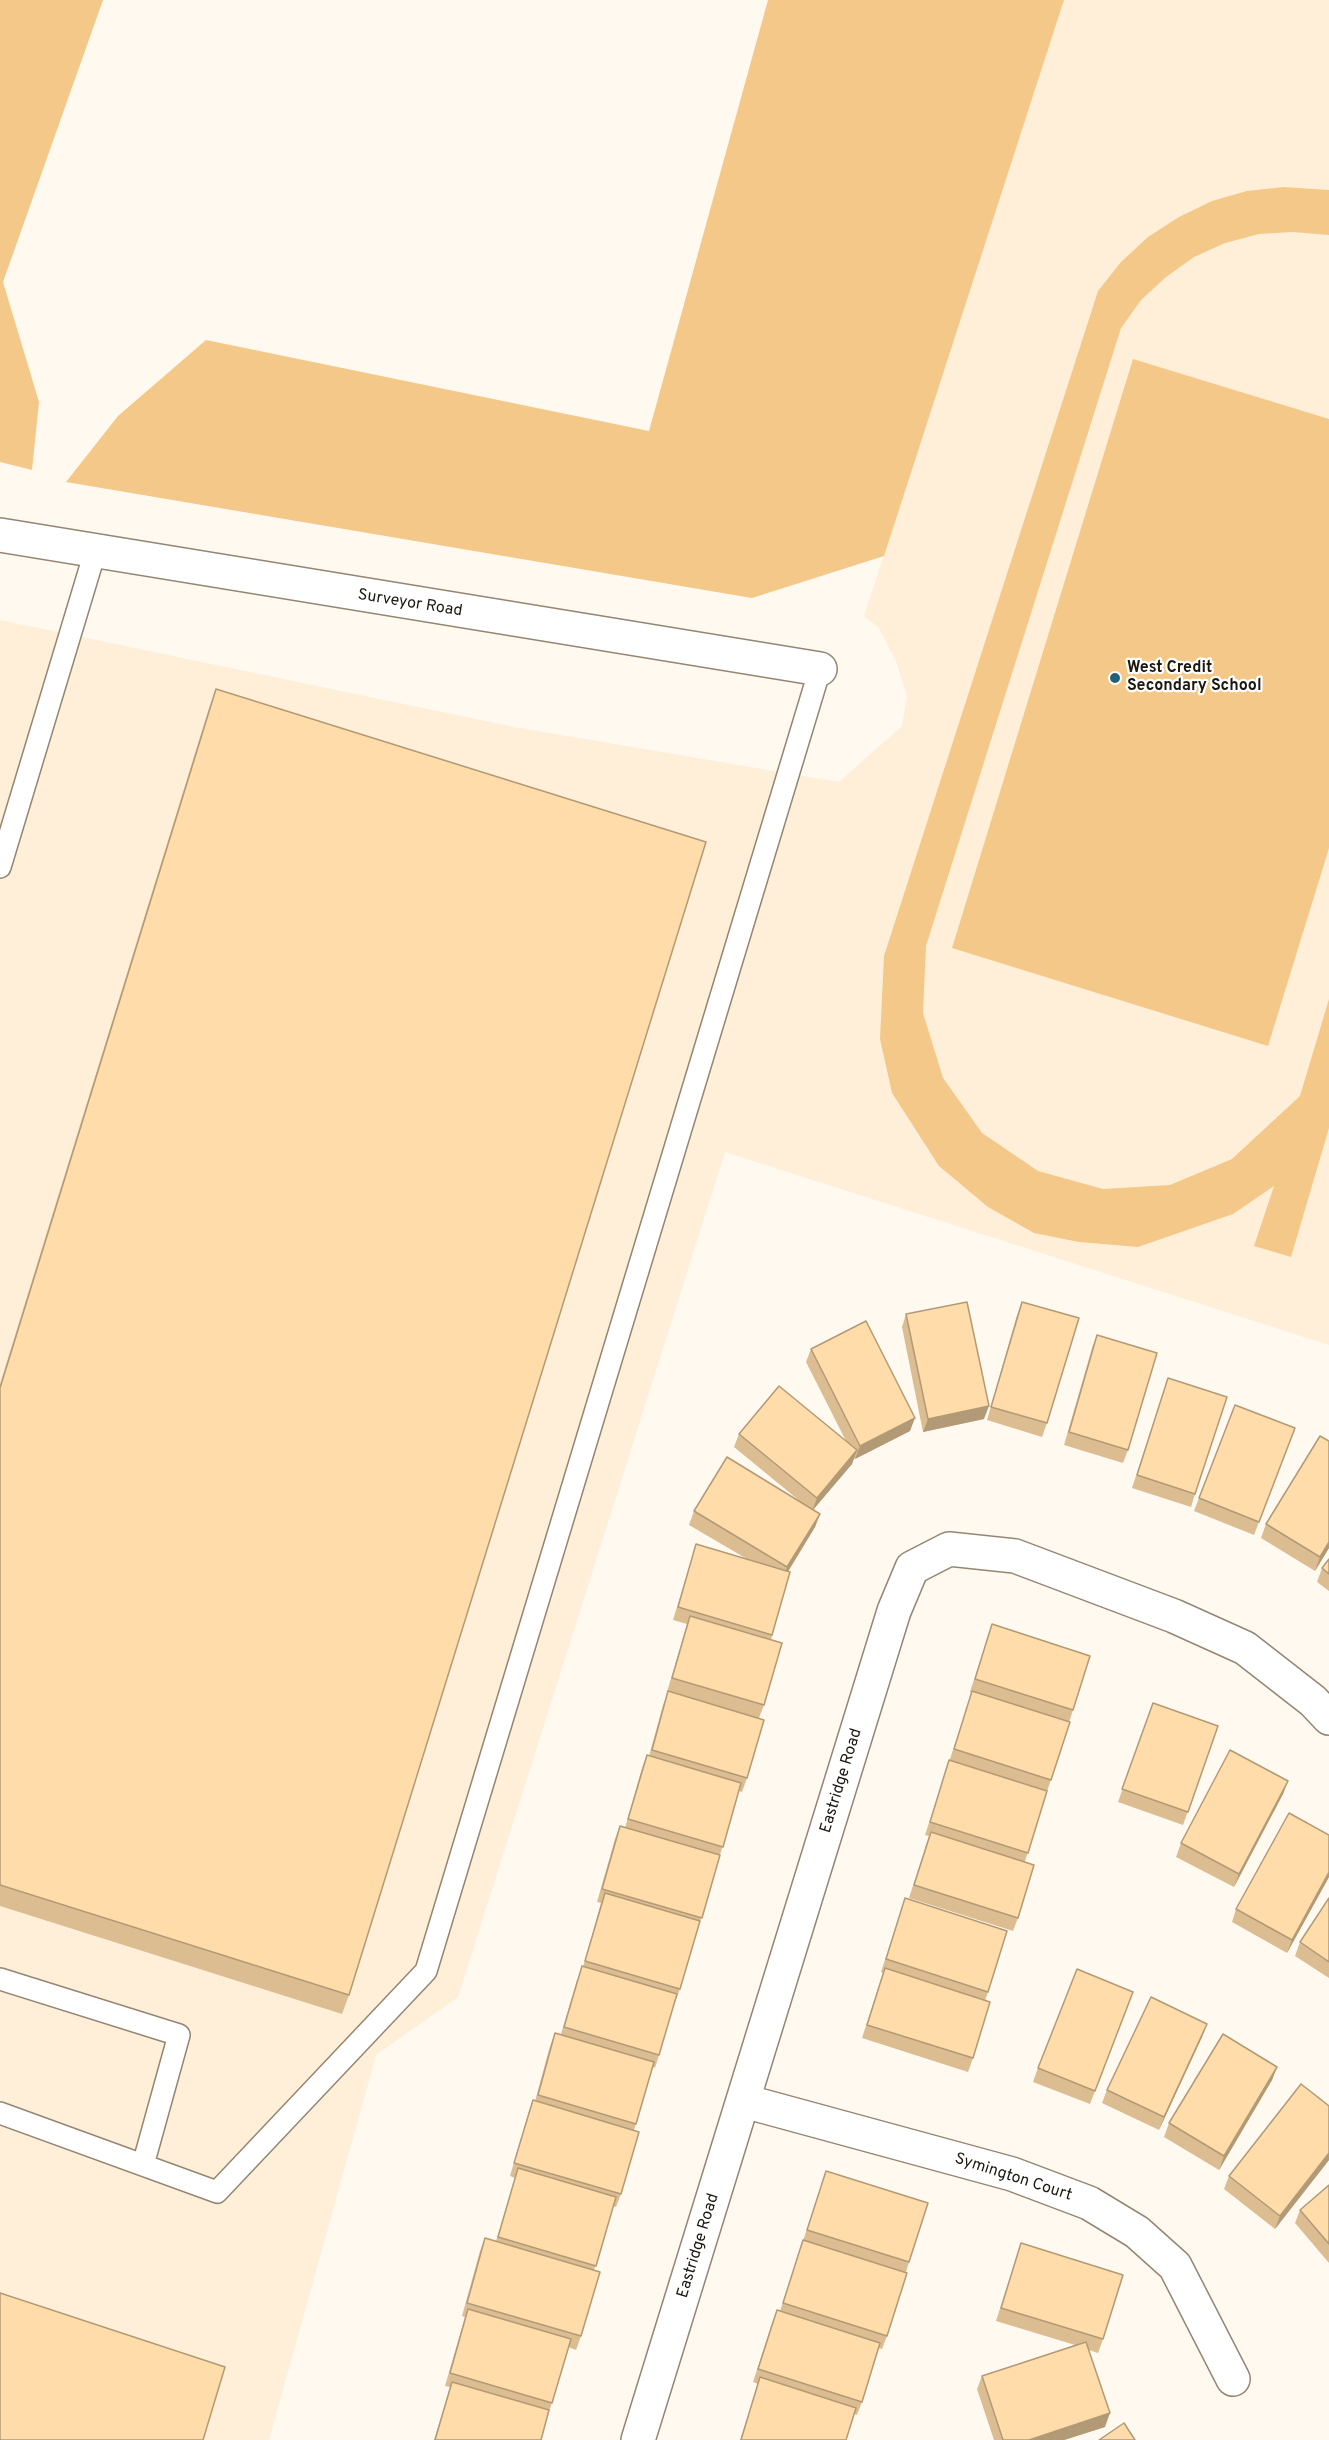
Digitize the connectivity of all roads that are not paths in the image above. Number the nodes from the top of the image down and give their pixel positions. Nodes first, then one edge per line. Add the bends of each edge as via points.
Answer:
1 (0, 535) edge
2 (95, 552) junction
3 (820, 669) joint
4 (1, 858) edge
5 (1329, 1718) edge
6 (0, 1979) edge
7 (744, 2101) junction
8 (0, 2113) edge
9 (143, 2165) junction
10 (1233, 2379) dead end
11 (638, 2440) edge

1 - 2 street, Surveyor Road
2 - 3 street, Surveyor Road
2 - 4 lane
3 - 9 lane via 426,1971 217,2192
5 - 7 street, Eastridge Road via 1245,1648 1015,1556 949,1549 912,1568 894,1611
6 - 9 lane via 179,2035
7 - 10 street, Symington Court via 1012,2174 1089,2203 1137,2232 1175,2266
7 - 11 street, Eastridge Road
8 - 9 lane

